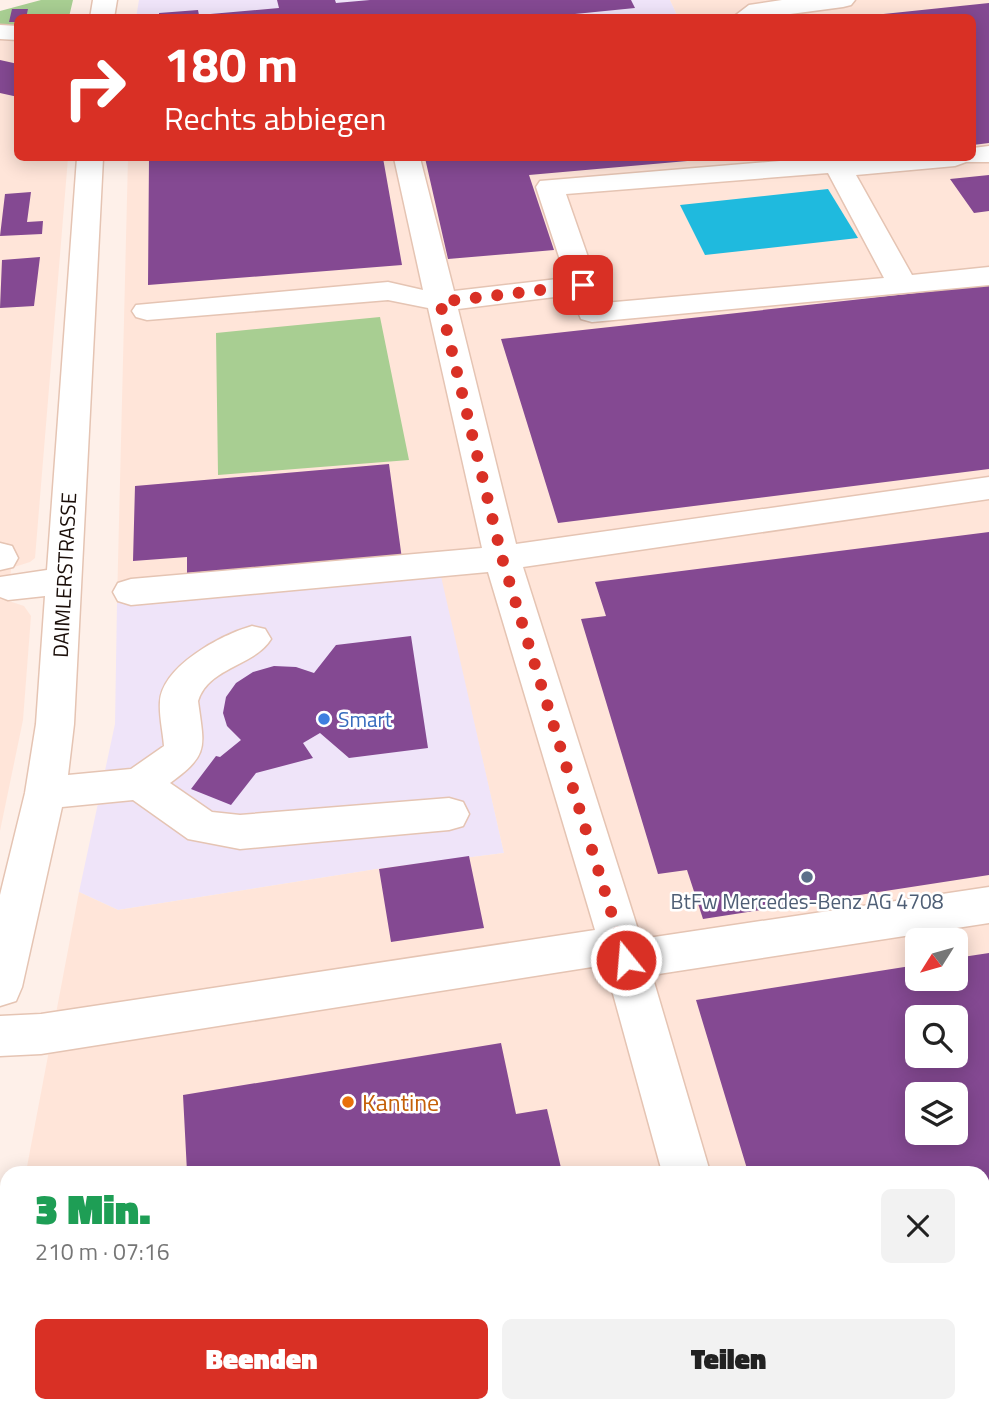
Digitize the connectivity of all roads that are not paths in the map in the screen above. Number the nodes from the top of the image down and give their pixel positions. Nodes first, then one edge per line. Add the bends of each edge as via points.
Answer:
1 (843, 0) edge
2 (750, 14) edge
3 (90, 161) edge
4 (408, 161) edge
5 (884, 161) edge
6 (836, 163) edge
7 (989, 276) edge
8 (583, 285) junction
9 (903, 285) junction
10 (440, 302) junction
11 (147, 312) dead end
12 (989, 488) edge
13 (502, 558) junction
14 (3, 567) edge
15 (64, 582) junction
16 (131, 592) dead end
17 (252, 639) dead end
18 (140, 784) junction
19 (45, 793) junction
20 (449, 814) dead end
21 (989, 905) edge
22 (626, 960) junction
23 (0, 987) edge
24 (0, 1036) edge
25 (685, 1166) edge

1 - 2 street
3 - 15 street, DAIMLERSTRASSE
4 - 10 street
5 - 6 street
6 - 8 street via 550,187
6 - 9 street
7 - 9 street
8 - 9 street via 592,313
8 - 10 street
10 - 11 street via 388,290
10 - 13 street
12 - 13 street
13 - 16 street
13 - 22 street
14 - 15 street
15 - 19 street, DAIMLERSTRASSE via 55,724
17 - 18 street via 209,662 183,688 179,701 184,745 180,755
18 - 19 street
18 - 20 street via 203,827 240,832
19 - 23 street, DAIMLERSTRASSE
21 - 22 street
22 - 24 street via 592,948 41,1034
22 - 25 street

